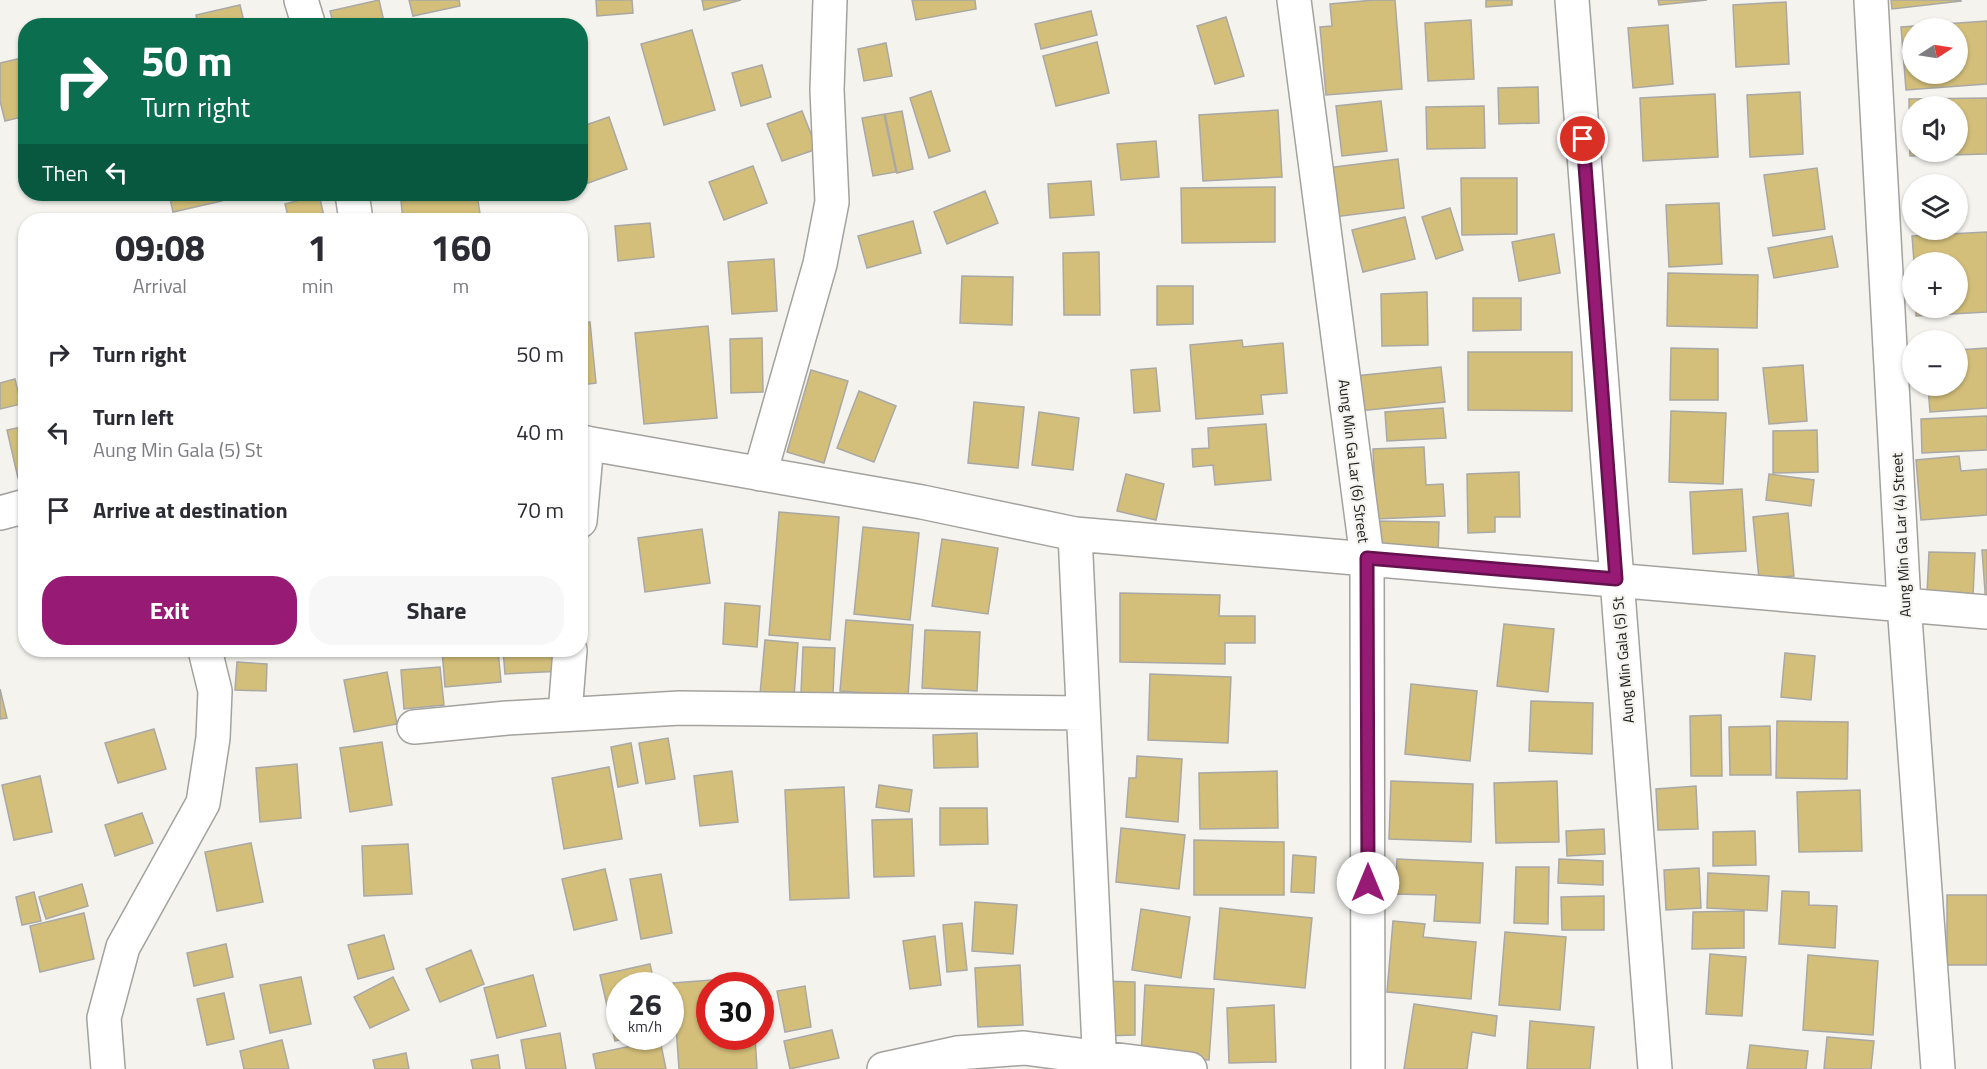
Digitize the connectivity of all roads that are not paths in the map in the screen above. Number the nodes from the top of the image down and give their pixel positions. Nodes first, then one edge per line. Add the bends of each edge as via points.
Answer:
1 (301, 0) edge
2 (830, 0) edge
3 (1294, 0) edge
4 (1572, 0) edge
5 (1871, 0) edge
6 (307, 18) edge
7 (588, 443) edge
8 (760, 474) junction
9 (18, 508) edge
10 (0, 513) edge
11 (1075, 534) junction
12 (1367, 558) junction
13 (1616, 579) junction
14 (1904, 604) junction
15 (1987, 612) edge
16 (207, 657) edge
17 (569, 657) edge
18 (1083, 713) junction
19 (565, 714) junction
20 (414, 727) dead end
21 (1099, 1063) edge
22 (108, 1069) edge
23 (884, 1069) edge
24 (1190, 1069) edge
25 (1368, 1069) edge
26 (1655, 1069) edge
27 (1938, 1069) edge

1 - 6 street
2 - 8 street via 827,90 832,202 820,264
3 - 12 street, Aung Min Ga Lar (6) Street
4 - 13 street, Aung Min Gala (5) St
5 - 14 street, Aung Min Ga Lar (4) Street
7 - 8 street
8 - 11 street
9 - 10 street
11 - 12 street
11 - 18 street
12 - 13 street
12 - 25 street, Aung Min Ga Lar (6) Street
13 - 14 street
13 - 26 street, Aung Min Gala (5) St
14 - 15 street
14 - 27 street, Aung Min Ga Lar (4) Street
16 - 22 street via 215,691 213,738 203,803 123,947 104,1018
17 - 19 street
18 - 19 street via 680,708
18 - 21 street
19 - 20 street
21 - 23 street via 1024,1048 957,1053
21 - 24 street

